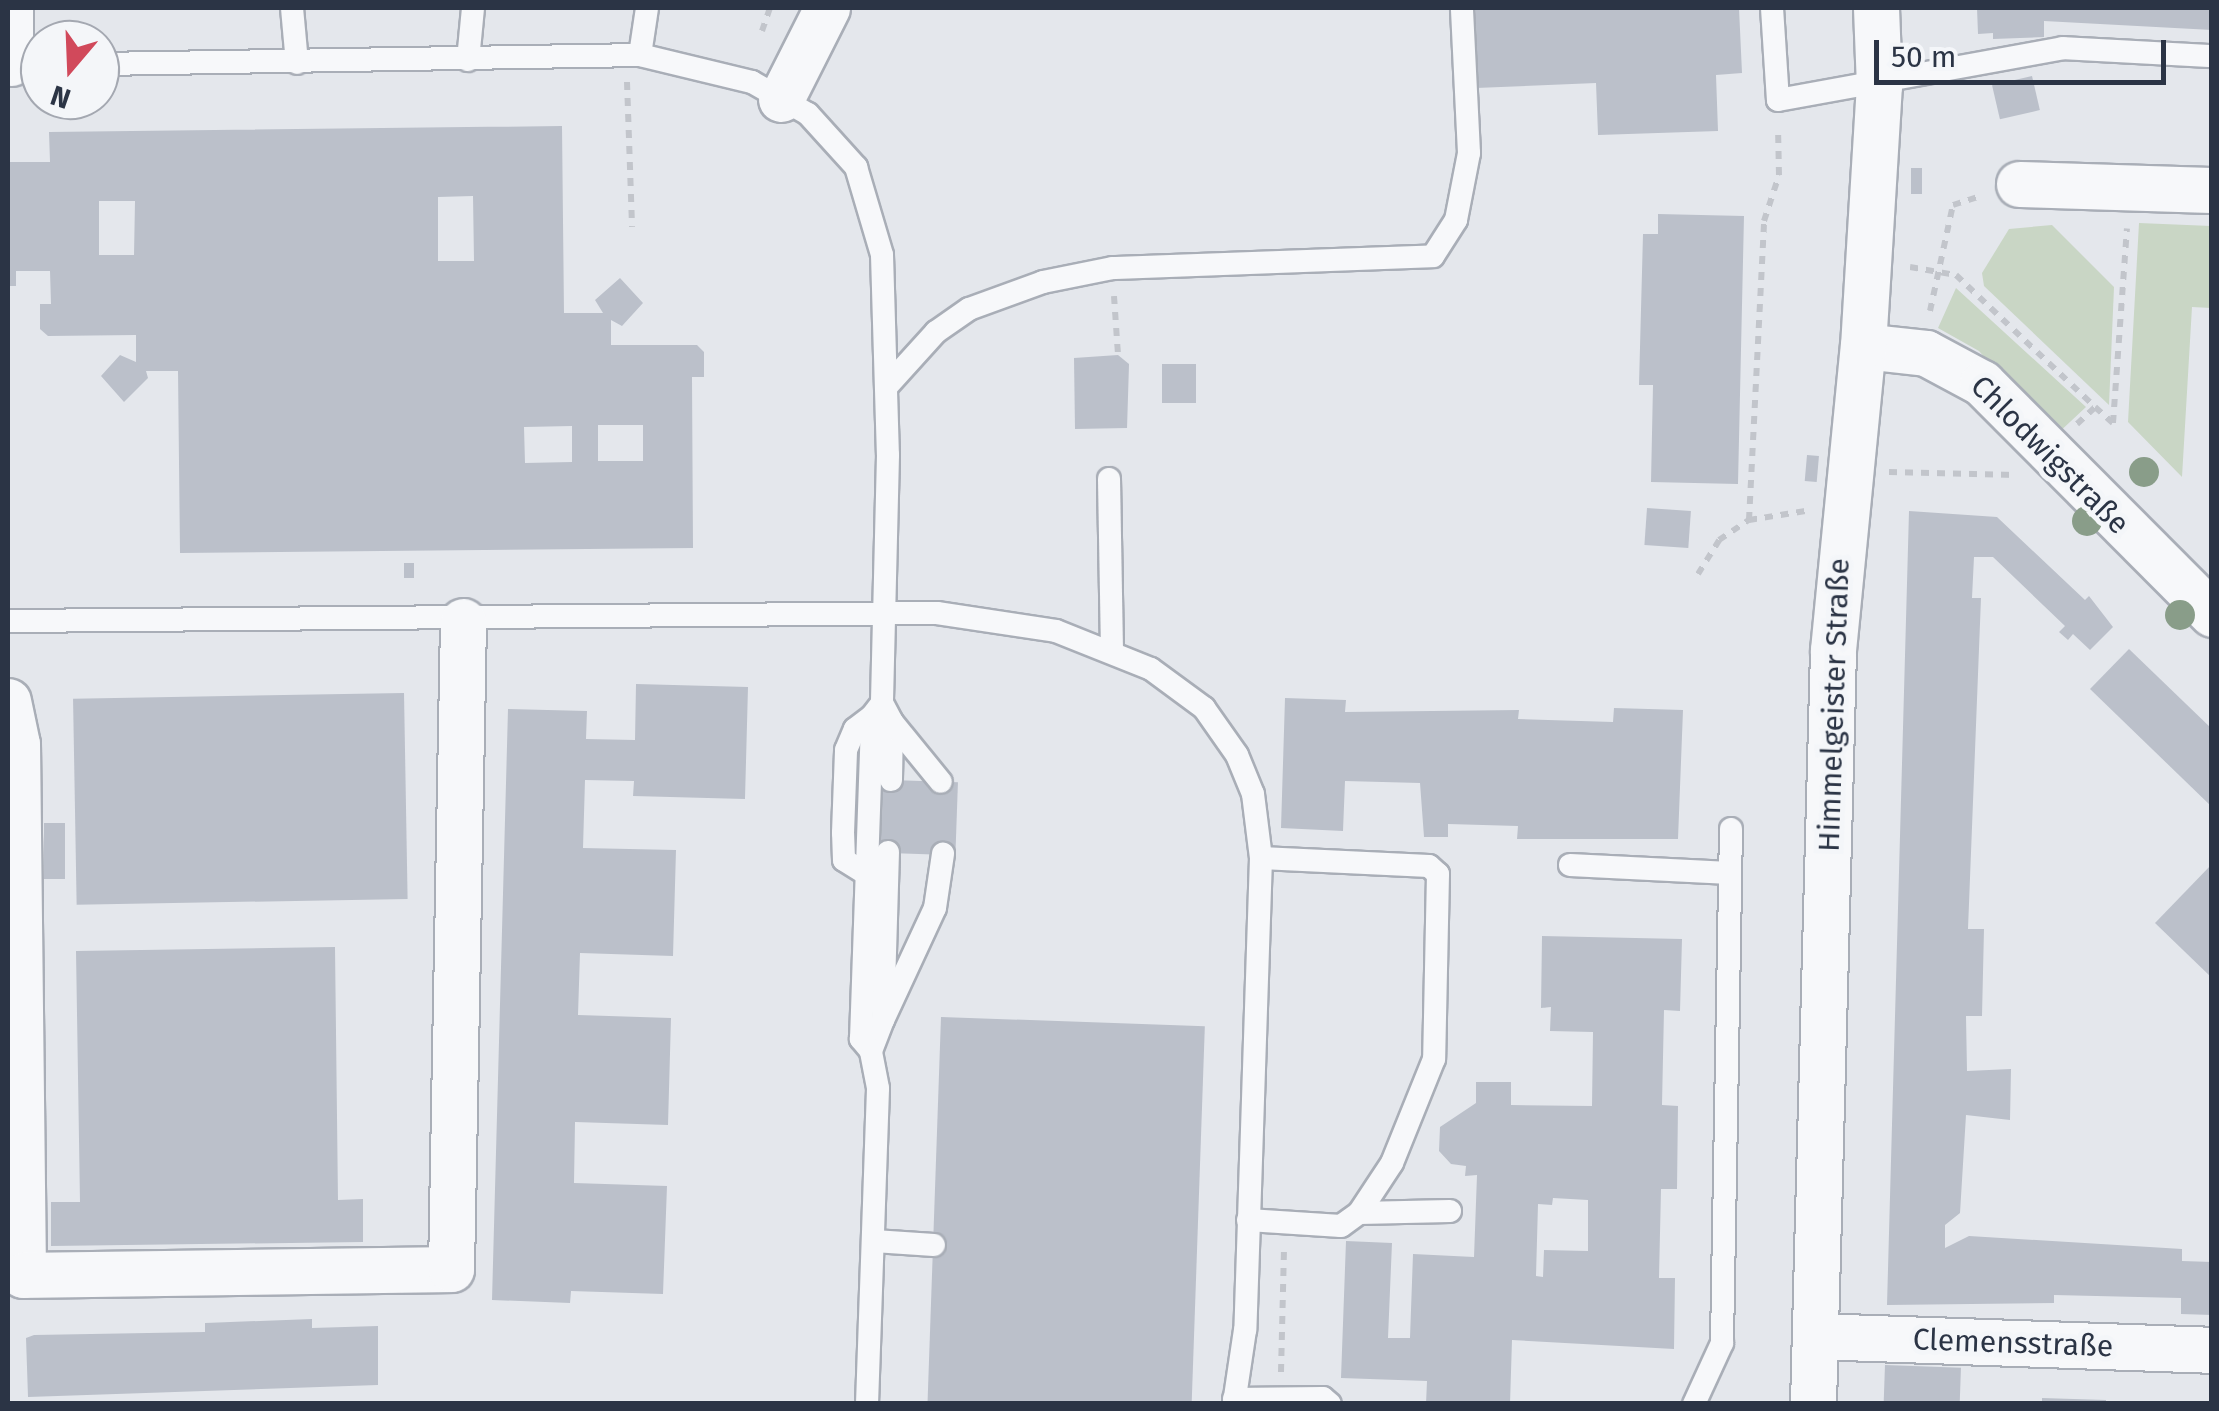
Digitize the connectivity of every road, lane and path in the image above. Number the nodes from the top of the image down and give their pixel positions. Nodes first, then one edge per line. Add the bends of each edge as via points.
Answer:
1 (10, 8) edge
2 (292, 8) edge
3 (473, 8) edge
4 (647, 8) edge
5 (770, 8) edge
6 (827, 8) edge
7 (1462, 8) edge
8 (1772, 8) edge
9 (1876, 8) edge
10 (762, 31) dead end
11 (632, 56) junction
12 (2212, 56) edge
13 (468, 60) junction
14 (19, 63) edge
15 (120, 64) edge
16 (298, 64) junction
17 (1879, 86) junction
18 (781, 99) junction
19 (1778, 100) junction
20 (2018, 184) joint
21 (2212, 190) edge
22 (632, 227) dead end
23 (1869, 262) junction
24 (1112, 268) junction
25 (1935, 270) junction
26 (1863, 346) junction
27 (1926, 352) junction
28 (1118, 355) dead end
29 (888, 385) junction
30 (2095, 407) dead end
31 (1109, 480) dead end
32 (1842, 512) junction
33 (1749, 520) junction
34 (1698, 574) dead end
35 (886, 614) junction
36 (2212, 614) edge
37 (463, 620) junction
38 (8, 621) edge
39 (1112, 649) junction
40 (8, 701) edge
41 (882, 714) junction
42 (12, 744) edge
43 (891, 780) dead end
44 (942, 782) dead end
45 (1730, 829) dead end
46 (888, 852) dead end
47 (944, 854) dead end
48 (1262, 858) junction
49 (14, 861) edge
50 (1570, 865) dead end
51 (1730, 873) junction
52 (882, 1020) junction
53 (871, 1051) junction
54 (1450, 1211) dead end
55 (1359, 1213) junction
56 (1248, 1220) junction
57 (874, 1242) junction
58 (934, 1245) dead end
59 (15, 1275) edge
60 (1815, 1336) junction
61 (2212, 1350) edge
62 (1234, 1401) edge
63 (867, 1404) edge
64 (1330, 1404) edge
65 (1694, 1404) edge
66 (1813, 1404) edge

1 - 14 street
2 - 16 lane
3 - 13 lane
4 - 11 lane
5 - 10 path
6 - 18 street
7 - 24 lane via 1469,153 1456,220 1433,256
8 - 19 lane
9 - 17 street, Himmelgeister Straße
11 - 13 lane
11 - 18 lane via 715,70
11 - 22 path
12 - 17 lane via 2062,48
13 - 16 lane
15 - 16 lane
17 - 19 lane
17 - 23 street, Himmelgeister Straße
18 - 29 lane via 808,114 846,152 875,214
19 - 33 path via 1779,175 1764,221
20 - 21 street
20 - 25 path via 1953,205
23 - 25 path
23 - 26 street, Himmelgeister Straße
24 - 28 path
24 - 29 lane via 1000,294 969,309 936,332
25 - 27 path
25 - 30 path via 1956,275
26 - 27 street, Chlodwigstraße
26 - 32 street, Himmelgeister Straße
27 - 36 street, Chlodwigstraße via 1982,384
29 - 35 lane
31 - 39 lane
32 - 33 path via 1777,512
32 - 60 street, Himmelgeister Straße
33 - 34 path via 1719,540
35 - 37 lane
35 - 39 lane via 984,619
35 - 41 lane
37 - 38 lane
37 - 59 street via 451,1269
39 - 48 lane via 1151,669 1215,722 1253,794
40 - 42 street
41 - 43 lane
41 - 44 lane
41 - 53 lane via 861,1039
42 - 49 street
45 - 51 lane
46 - 52 lane
47 - 52 lane via 934,908
48 - 55 lane via 1429,866 1438,874 1434,1059 1392,1162
48 - 56 lane
49 - 59 street
50 - 51 lane
51 - 65 lane via 1722,1343
52 - 53 lane
53 - 57 lane via 878,1088
54 - 55 lane
55 - 56 lane via 1340,1226
56 - 62 lane via 1245,1330
57 - 58 lane
57 - 63 lane
60 - 61 street, Clemensstraße
60 - 66 street, Himmelgeister Straße
62 - 64 lane via 1323,1398

